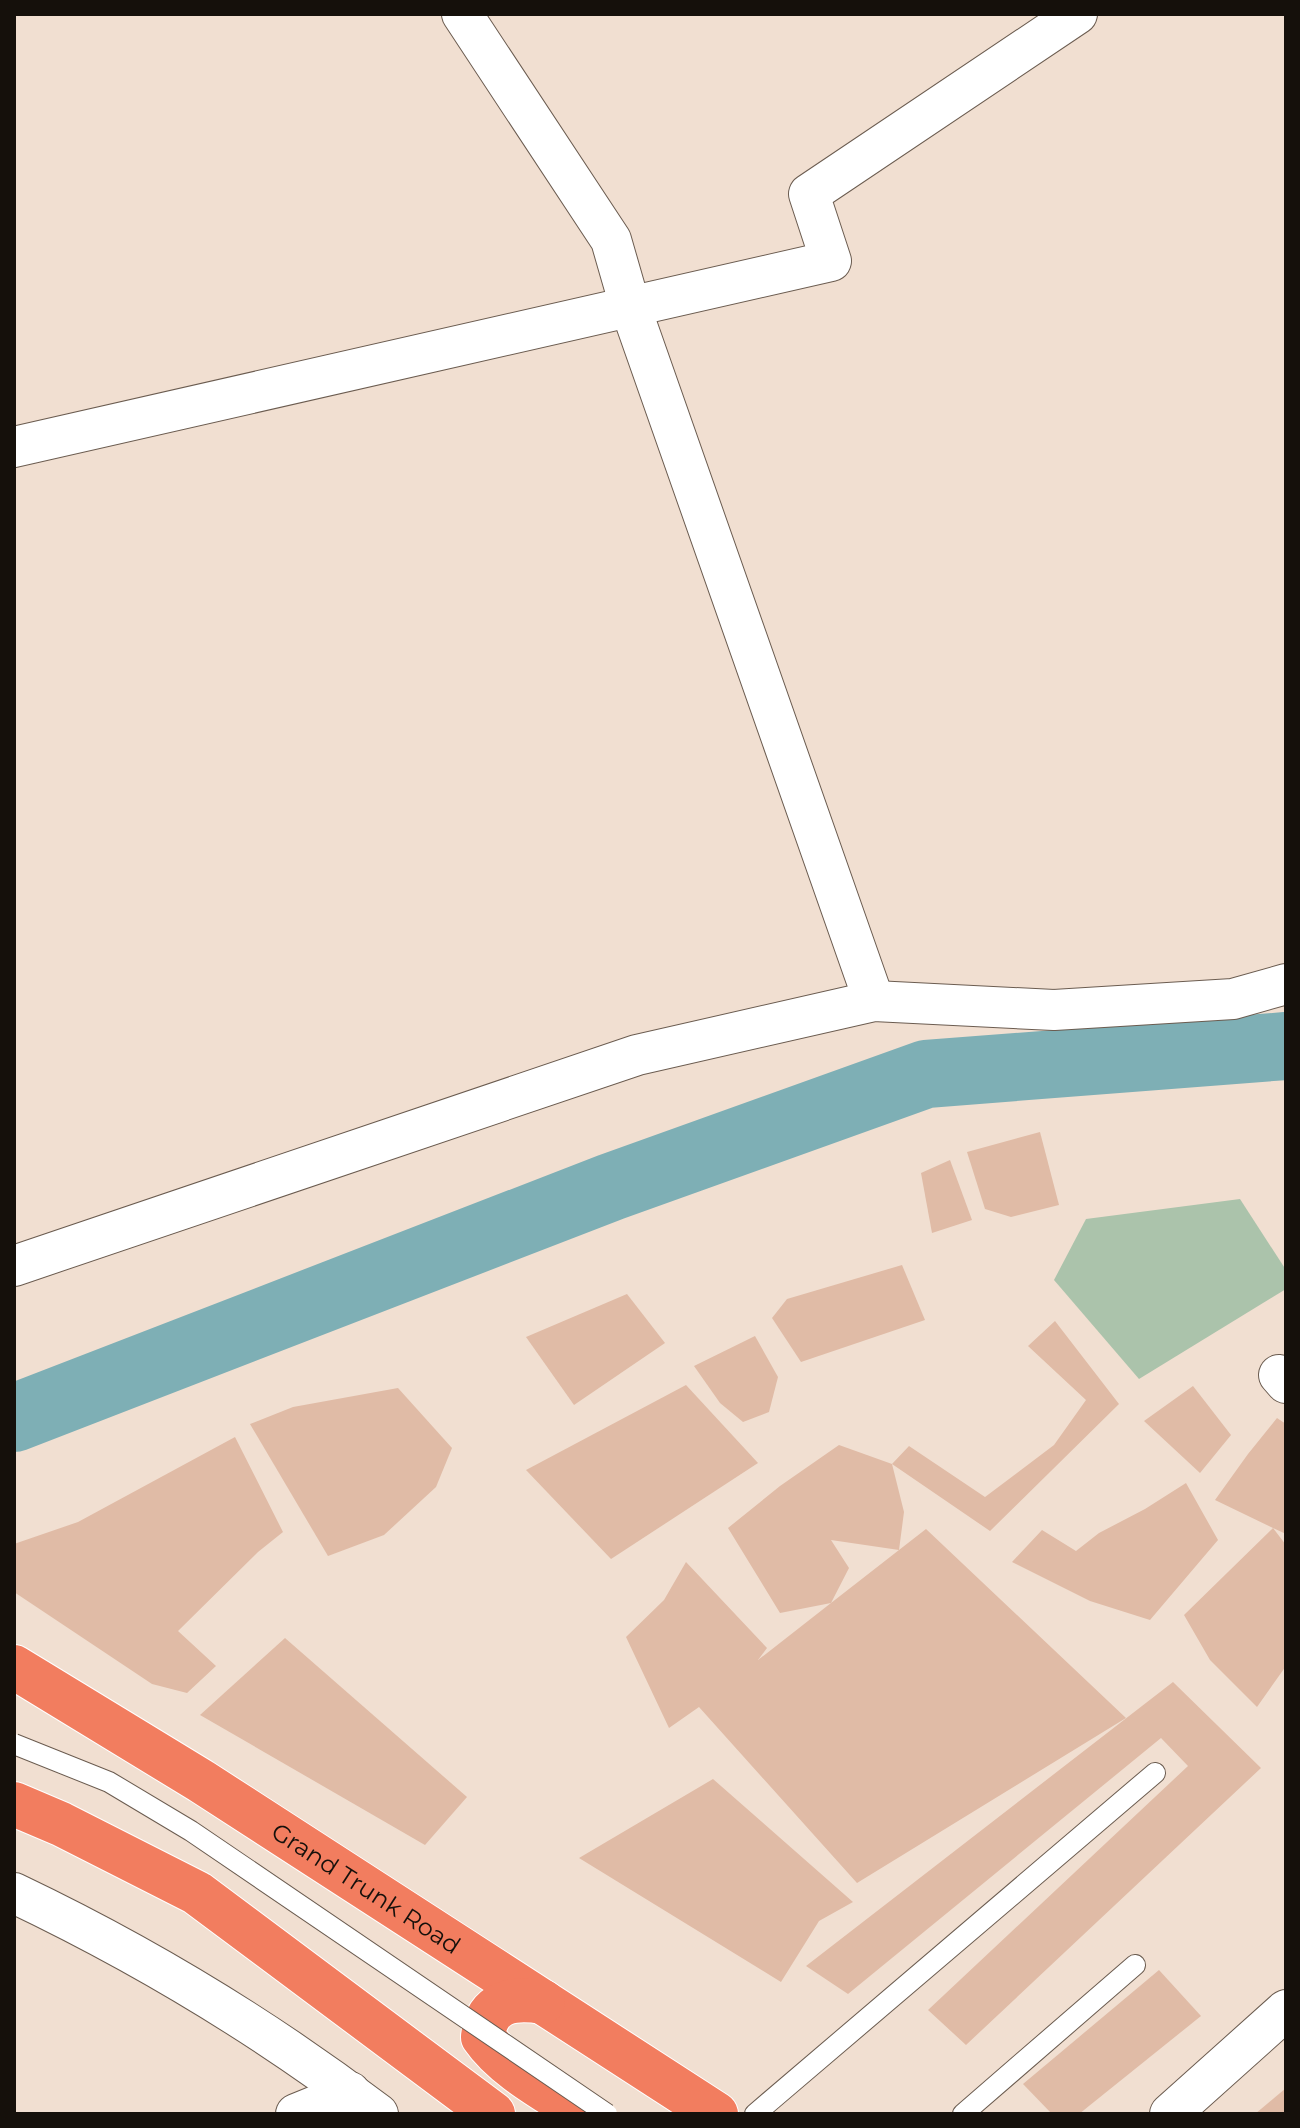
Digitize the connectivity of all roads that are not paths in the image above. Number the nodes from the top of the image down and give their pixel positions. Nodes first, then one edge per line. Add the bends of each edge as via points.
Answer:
1 (462, 14) edge
2 (1077, 14) edge
3 (630, 306) junction
4 (14, 447) edge
5 (1286, 984) edge
6 (874, 1001) junction
7 (14, 1266) edge
8 (14, 1667) edge
9 (14, 1744) edge
10 (1155, 1773) dead end
11 (14, 1804) edge
12 (14, 1893) edge
13 (1135, 1965) dead end
14 (543, 2002) junction
15 (1286, 2010) edge
16 (364, 2103) edge
17 (296, 2114) edge
18 (493, 2114) edge
19 (583, 2114) edge
20 (607, 2114) edge
21 (716, 2114) edge
22 (755, 2114) edge
23 (963, 2114) edge
24 (1170, 2114) edge

1 - 3 street via 611,240
2 - 3 street via 809,194 831,261
3 - 4 street
3 - 6 street
5 - 6 street via 1233,999 1054,1010
6 - 7 street via 637,1055
8 - 14 highway, Grand Trunk Road
9 - 20 lane, bridge via 109,1782 191,1831
10 - 22 lane
11 - 18 highway via 197,1893
12 - 16 street via 114,1942 241,2019
13 - 23 lane
14 - 19 highway via 502,2003 487,2017 483,2037 506,2062
14 - 21 highway, Grand Trunk Road
15 - 24 street
16 - 17 street

